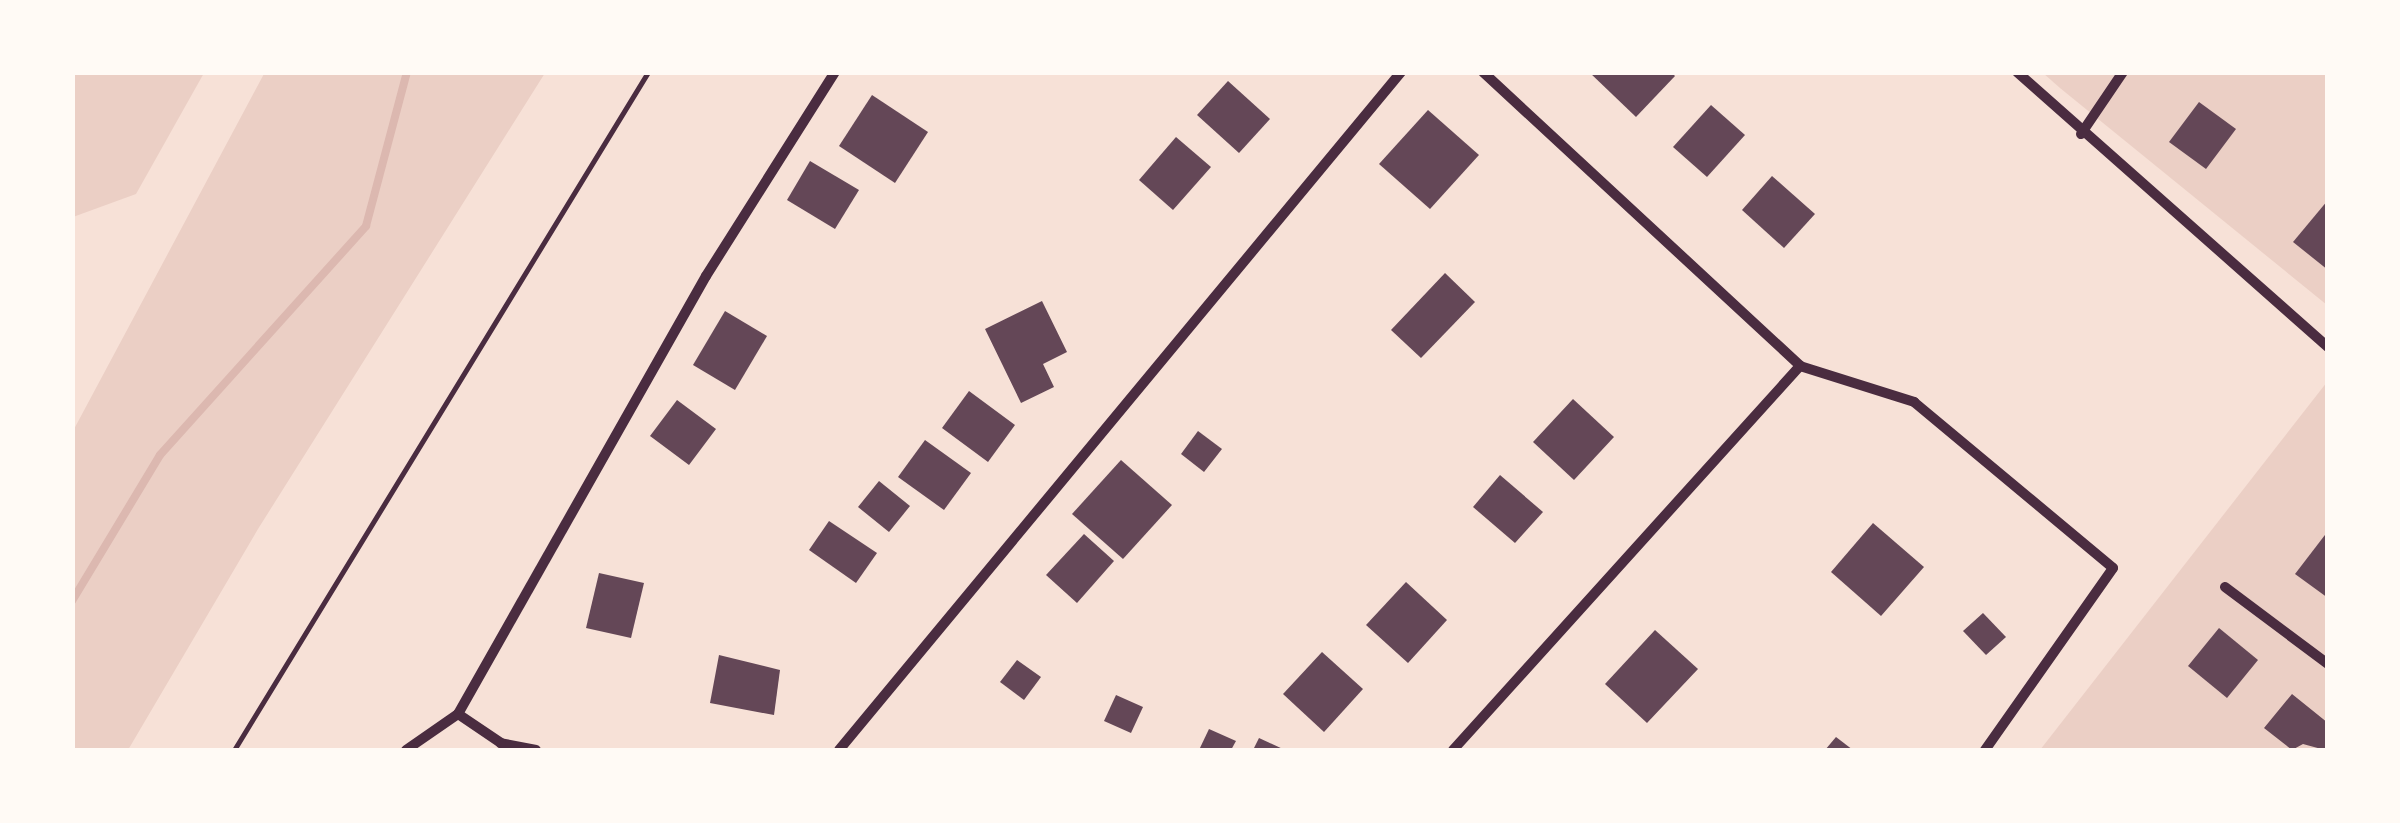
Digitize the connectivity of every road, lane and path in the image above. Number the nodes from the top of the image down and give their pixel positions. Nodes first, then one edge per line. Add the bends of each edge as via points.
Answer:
1 (648, 72) edge
2 (835, 72) edge
3 (1402, 72) edge
4 (1483, 72) edge
5 (2016, 72) edge
6 (2123, 72) edge
7 (2081, 134) junction
8 (2328, 347) edge
9 (1800, 366) junction
10 (2225, 587) dead end
11 (2328, 664) edge
12 (458, 714) junction
13 (234, 750) edge
14 (406, 750) edge
15 (536, 750) edge
16 (840, 750) edge
17 (1453, 750) edge
18 (1984, 750) edge

1 - 13 path
2 - 12 street via 706,276
3 - 16 street
4 - 9 street
5 - 7 street
6 - 7 street
7 - 8 street
9 - 17 street
9 - 18 street via 1914,402 2113,568
10 - 11 street
12 - 14 street
12 - 15 street via 501,742

